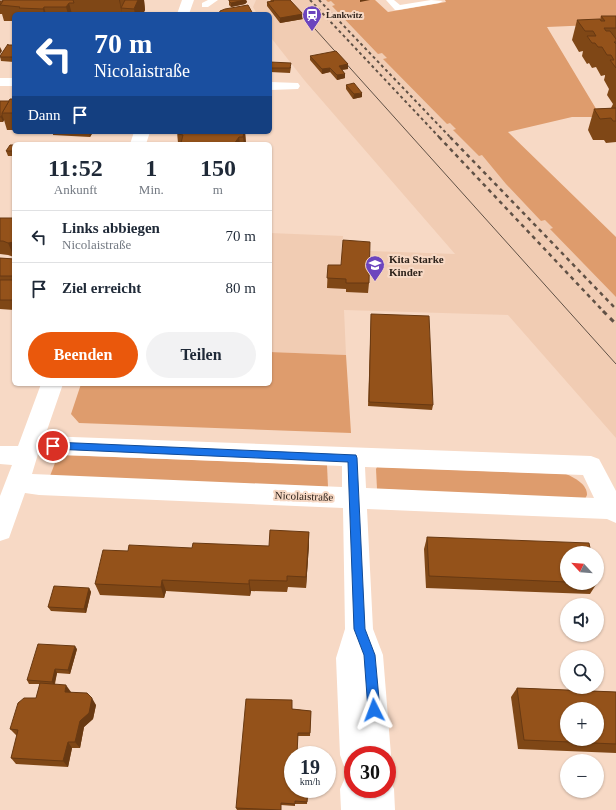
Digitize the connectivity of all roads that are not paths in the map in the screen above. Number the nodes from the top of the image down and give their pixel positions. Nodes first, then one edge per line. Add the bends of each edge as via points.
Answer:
1 (188, 0) edge
2 (214, 0) edge
3 (390, 0) edge
4 (439, 1) edge
5 (205, 5) dead end
6 (184, 12) edge
7 (0, 82) edge
8 (12, 82) edge
9 (272, 86) edge
10 (293, 86) dead end
11 (51, 386) edge
12 (29, 450) junction
13 (0, 455) edge
14 (353, 458) junction
15 (17, 482) junction
16 (353, 498) junction
17 (615, 510) edge
18 (0, 530) edge
19 (359, 629) junction
20 (355, 746) edge
21 (376, 746) edge
22 (356, 798) edge
23 (378, 798) edge
24 (357, 810) edge
25 (379, 810) edge

1 - 6 street
2 - 5 lane
3 - 4 lane via 398,8
7 - 8 street
9 - 10 street
11 - 12 street
12 - 13 street
12 - 14 street
12 - 15 street
14 - 16 street
14 - 17 street via 591,466
15 - 16 street, Nicolaistraße
15 - 18 street
16 - 17 street, Nicolaistraße
16 - 19 street
19 - 20 street via 350,658
19 - 21 street via 369,655
22 - 24 street
23 - 25 street

